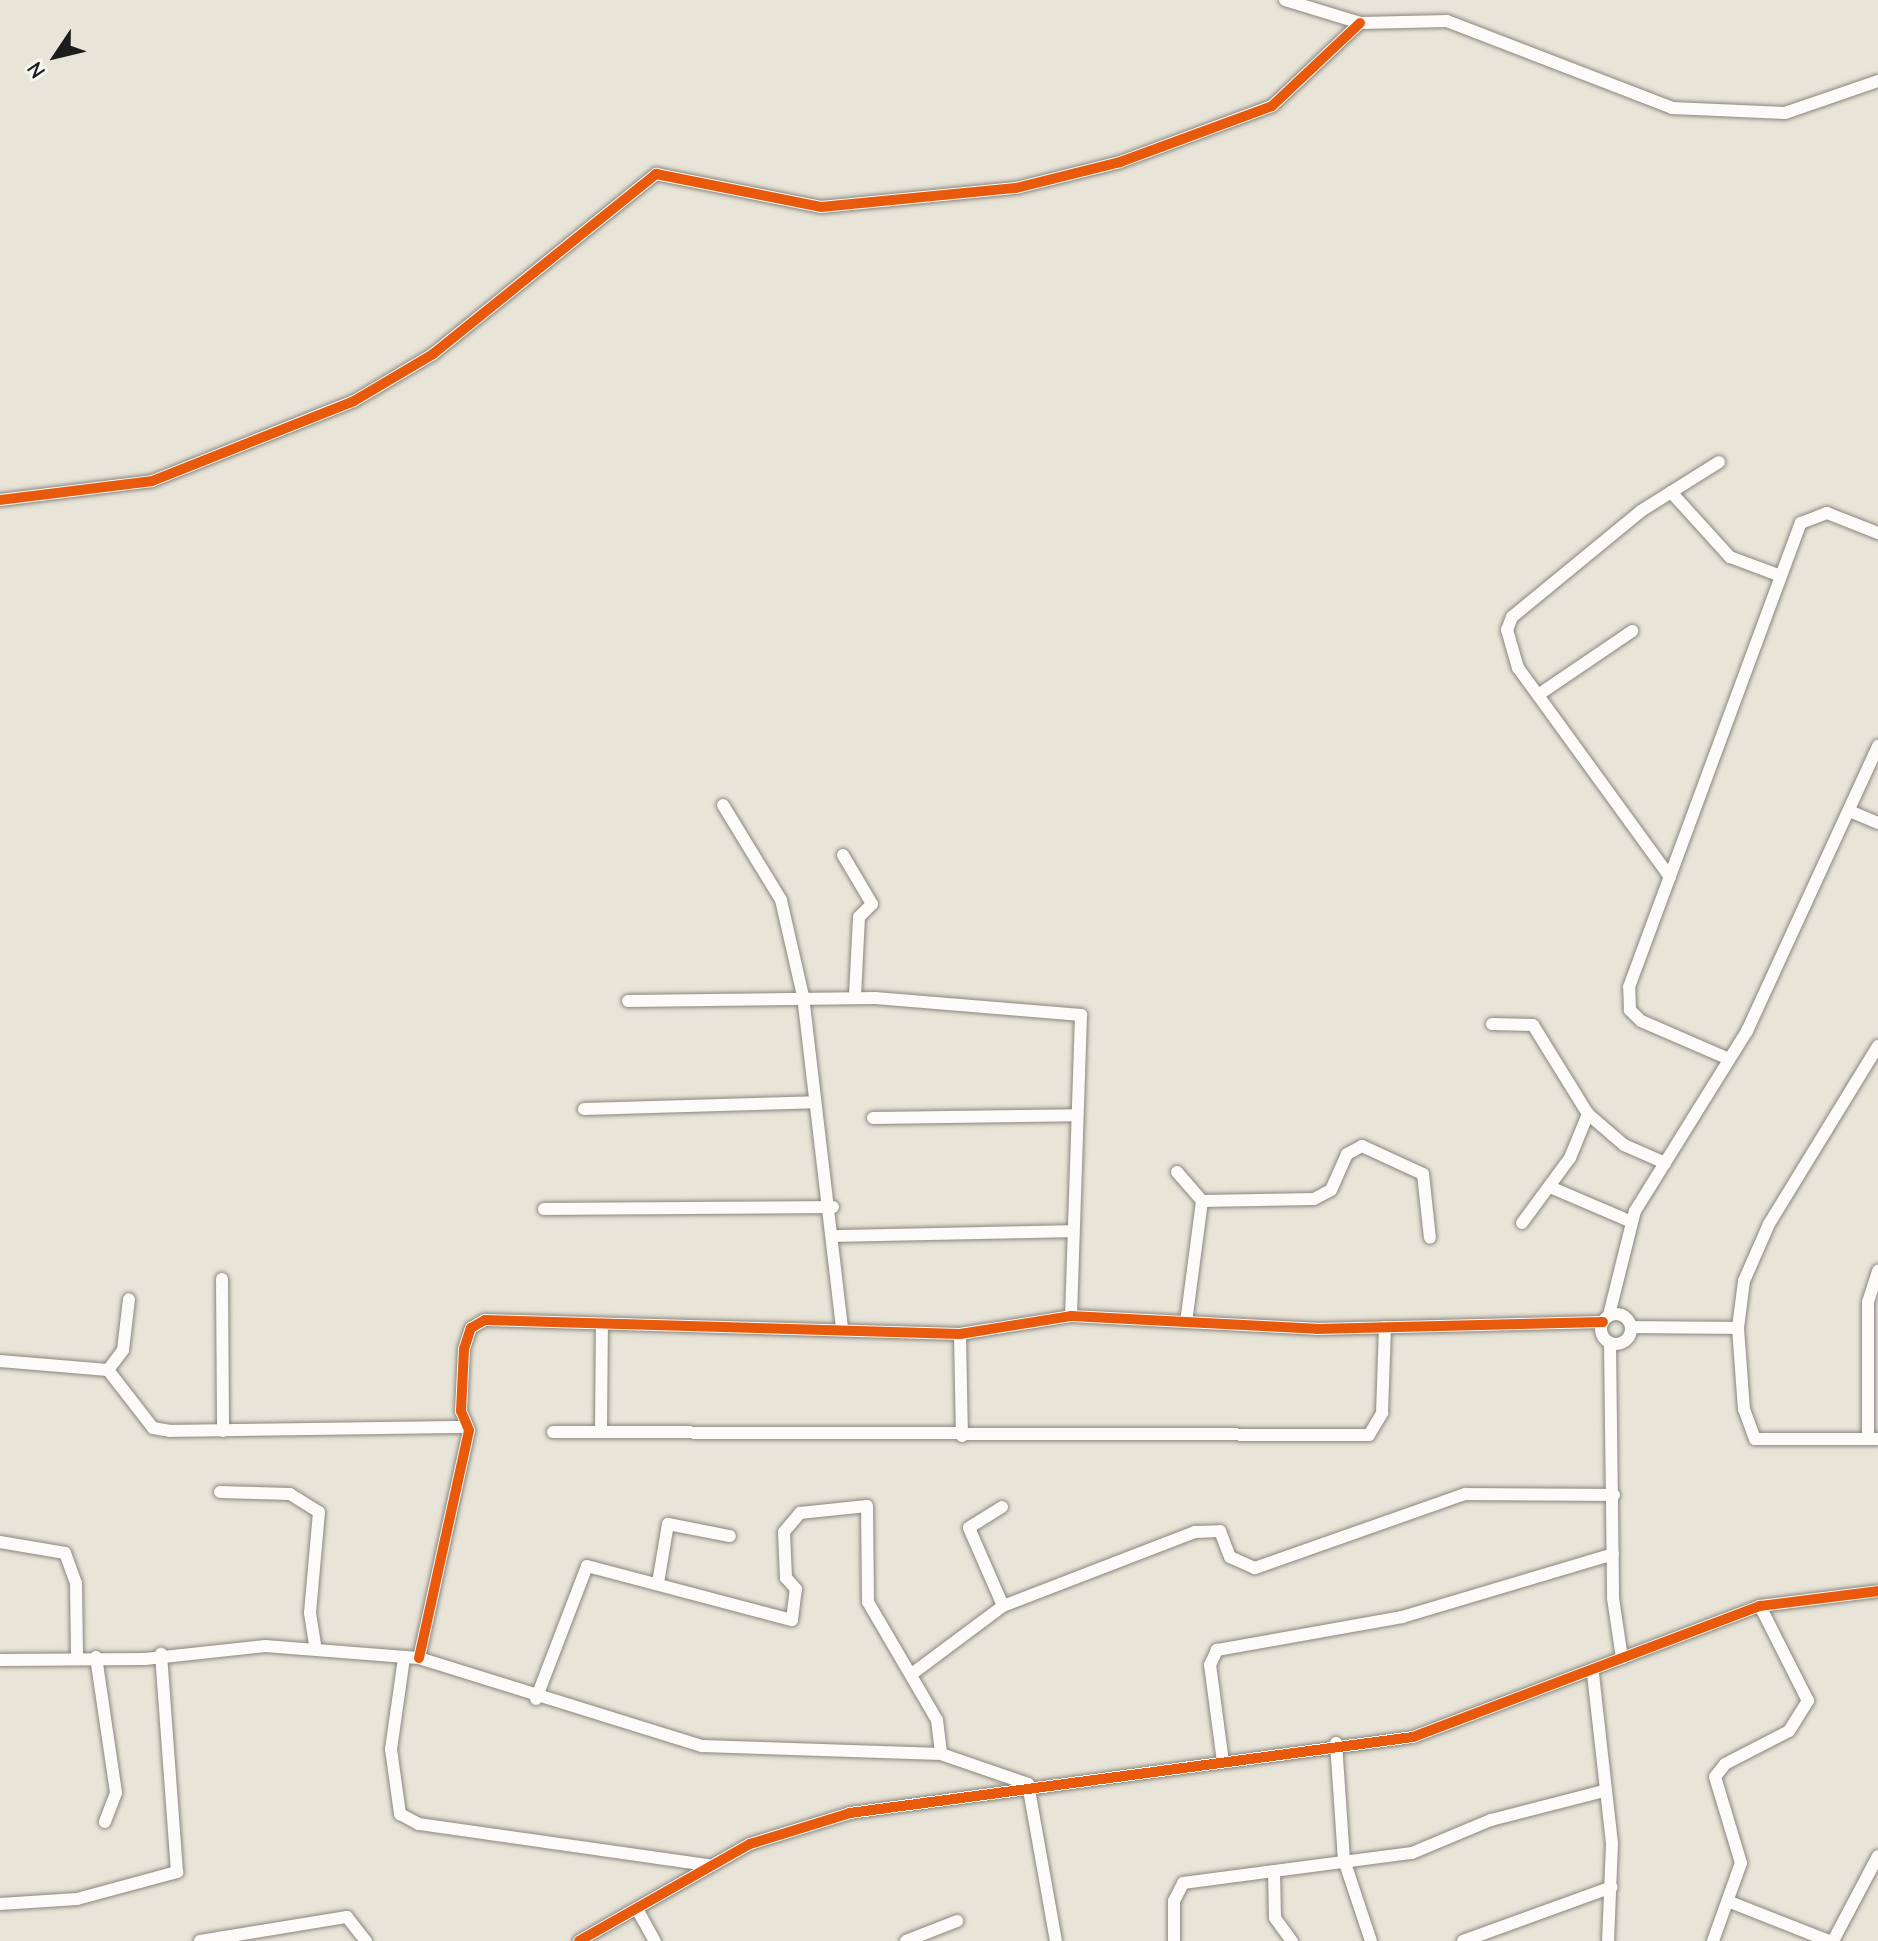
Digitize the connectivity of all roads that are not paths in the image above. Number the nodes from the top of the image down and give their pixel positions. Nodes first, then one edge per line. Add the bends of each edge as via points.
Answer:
1 (1285, 0) edge
2 (1360, 23) junction
3 (1878, 81) edge
4 (1719, 462) dead end
5 (1671, 492) junction
6 (0, 500) edge
7 (1878, 533) edge
8 (1781, 576) junction
9 (1632, 631) dead end
10 (1538, 695) junction
11 (1878, 746) edge
12 (723, 805) dead end
13 (1852, 812) junction
14 (1878, 823) edge
15 (843, 855) dead end
16 (1670, 877) junction
17 (803, 996) junction
18 (855, 997) junction
19 (628, 1001) dead end
20 (1492, 1024) dead end
21 (1878, 1046) edge
22 (1729, 1059) junction
23 (815, 1102) junction
24 (584, 1109) dead end
25 (1588, 1114) junction
26 (1077, 1115) junction
27 (873, 1118) dead end
28 (1665, 1163) junction
29 (1177, 1172) dead end
30 (1550, 1187) junction
31 (1202, 1201) junction
32 (833, 1207) junction
33 (544, 1209) dead end
34 (1632, 1222) junction
35 (1522, 1223) dead end
36 (1073, 1231) junction
37 (836, 1236) junction
38 (1430, 1238) dead end
39 (1878, 1271) edge
40 (222, 1279) dead end
41 (129, 1299) dead end
42 (1071, 1316) junction
43 (1186, 1322) junction
44 (1610, 1322) junction
45 (602, 1325) junction
46 (1385, 1327) junction
47 (1631, 1327) junction
48 (1738, 1328) junction
49 (842, 1330) junction
50 (960, 1334) junction
51 (1625, 1341) junction
52 (0, 1361) edge
53 (108, 1370) junction
54 (1615, 1372) junction
55 (467, 1427) junction
56 (223, 1431) junction
57 (601, 1431) junction
58 (553, 1432) dead end
59 (962, 1436) junction
60 (1873, 1439) edge
61 (220, 1492) dead end
62 (1614, 1495) junction
63 (1002, 1507) dead end
64 (730, 1536) dead end
65 (0, 1542) edge
66 (1613, 1554) junction
67 (658, 1583) junction
68 (1878, 1591) edge
69 (1003, 1606) junction
70 (1760, 1606) junction
71 (316, 1650) junction
72 (161, 1654) junction
73 (77, 1656) junction
74 (96, 1657) junction
75 (404, 1658) junction
76 (419, 1658) junction
77 (1622, 1658) junction
78 (0, 1660) edge
79 (913, 1673) junction
80 (1593, 1674) junction
81 (536, 1699) junction
82 (1336, 1743) junction
83 (941, 1754) junction
84 (1223, 1762) junction
85 (1028, 1784) junction
86 (1604, 1791) junction
87 (105, 1822) dead end
88 (1878, 1856) edge
89 (1344, 1860) junction
90 (708, 1865) junction
91 (1274, 1871) junction
92 (1612, 1887) junction
93 (1730, 1902) junction
94 (0, 1904) edge
95 (637, 1909) junction
96 (957, 1921) dead end
97 (200, 1941) edge
98 (366, 1941) edge
99 (579, 1941) edge
100 (655, 1941) edge
101 (906, 1941) edge
102 (1056, 1941) edge
103 (1174, 1941) edge
104 (1292, 1941) edge
105 (1371, 1941) edge
106 (1463, 1941) edge
107 (1608, 1941) edge
108 (1713, 1941) edge
109 (1831, 1941) edge

1 - 2 street
2 - 3 street via 1447,21 1628,97 1672,108 1785,113
2 - 6 street via 1272,106 1120,162 1016,188 821,207 656,174 433,354 354,401 152,481
4 - 5 street
5 - 8 street via 1730,557
5 - 10 street via 1512,617 1510,648
7 - 8 street via 1827,513 1810,515
8 - 16 street
9 - 10 street
10 - 16 street
11 - 13 street
12 - 17 street via 781,900
13 - 14 street
13 - 22 street
15 - 18 street via 872,904 859,917
16 - 22 street via 1629,987 1630,1010
17 - 18 street
17 - 19 street
17 - 23 street
18 - 26 street via 1073,1010 1086,1033
20 - 25 street via 1533,1025
21 - 48 street via 1769,1224 1744,1281
22 - 28 street
23 - 24 street
23 - 32 street
25 - 28 street via 1624,1145
25 - 30 street
26 - 27 street
26 - 36 street
28 - 34 street
29 - 31 street
30 - 34 street
30 - 35 street
31 - 38 street via 1314,1199 1331,1190 1347,1154 1362,1146 1423,1174
31 - 43 street
32 - 33 street
32 - 37 street
34 - 44 street
36 - 37 street
36 - 42 street
37 - 49 street
39 - 60 street via 1868,1302
40 - 56 street
41 - 53 street via 123,1350
42 - 43 street
42 - 50 street
43 - 46 street
44 - 46 street
44 - 47 street
44 - 51 street
44 - 54 street
45 - 49 street
45 - 55 street via 502,1317 471,1328 464,1349
45 - 57 street
46 - 59 street via 1382,1413 1369,1435
47 - 48 street
47 - 51 street
48 - 60 street via 1744,1409 1755,1439
49 - 50 street
50 - 59 street
51 - 54 street
52 - 53 street
53 - 56 street via 153,1428
54 - 62 street
55 - 56 street
55 - 76 street via 453,1525
57 - 58 street
57 - 59 street
61 - 71 street via 290,1494 313,1503 321,1520 310,1613
62 - 66 street
62 - 69 street via 1465,1494 1255,1568 1230,1557 1220,1531 1195,1532
63 - 69 street via 969,1528
64 - 67 street via 668,1524
65 - 73 street via 65,1553 76,1583
66 - 77 street
66 - 84 street via 1402,1617 1217,1650 1210,1665
67 - 79 street via 792,1620 796,1589 786,1578 784,1532 800,1513 867,1506 868,1602
67 - 81 street via 587,1566
68 - 70 street
69 - 79 street
70 - 77 street
70 - 93 street via 1808,1701 1789,1731 1715,1777 1741,1863
71 - 72 street
71 - 75 street
72 - 74 street
72 - 94 street via 177,1872 77,1899
73 - 74 street
73 - 78 street
74 - 87 street via 116,1793
75 - 76 street
75 - 90 street via 391,1749 400,1814 419,1824
76 - 81 street
77 - 80 street
79 - 83 street via 937,1720
80 - 82 street via 1442,1730
80 - 86 street
81 - 83 street via 702,1746
82 - 84 street
82 - 89 street
83 - 85 street
84 - 85 street
85 - 90 street via 976,1800 850,1813
85 - 102 street
86 - 89 street via 1491,1820 1412,1853
86 - 92 street
88 - 109 street
89 - 91 street
89 - 105 street
90 - 95 street
91 - 103 street via 1183,1883 1174,1901
91 - 104 street via 1275,1918
92 - 106 street
92 - 107 street
93 - 108 street
93 - 109 street
95 - 99 street
95 - 100 street
96 - 101 street
97 - 98 street via 347,1917

